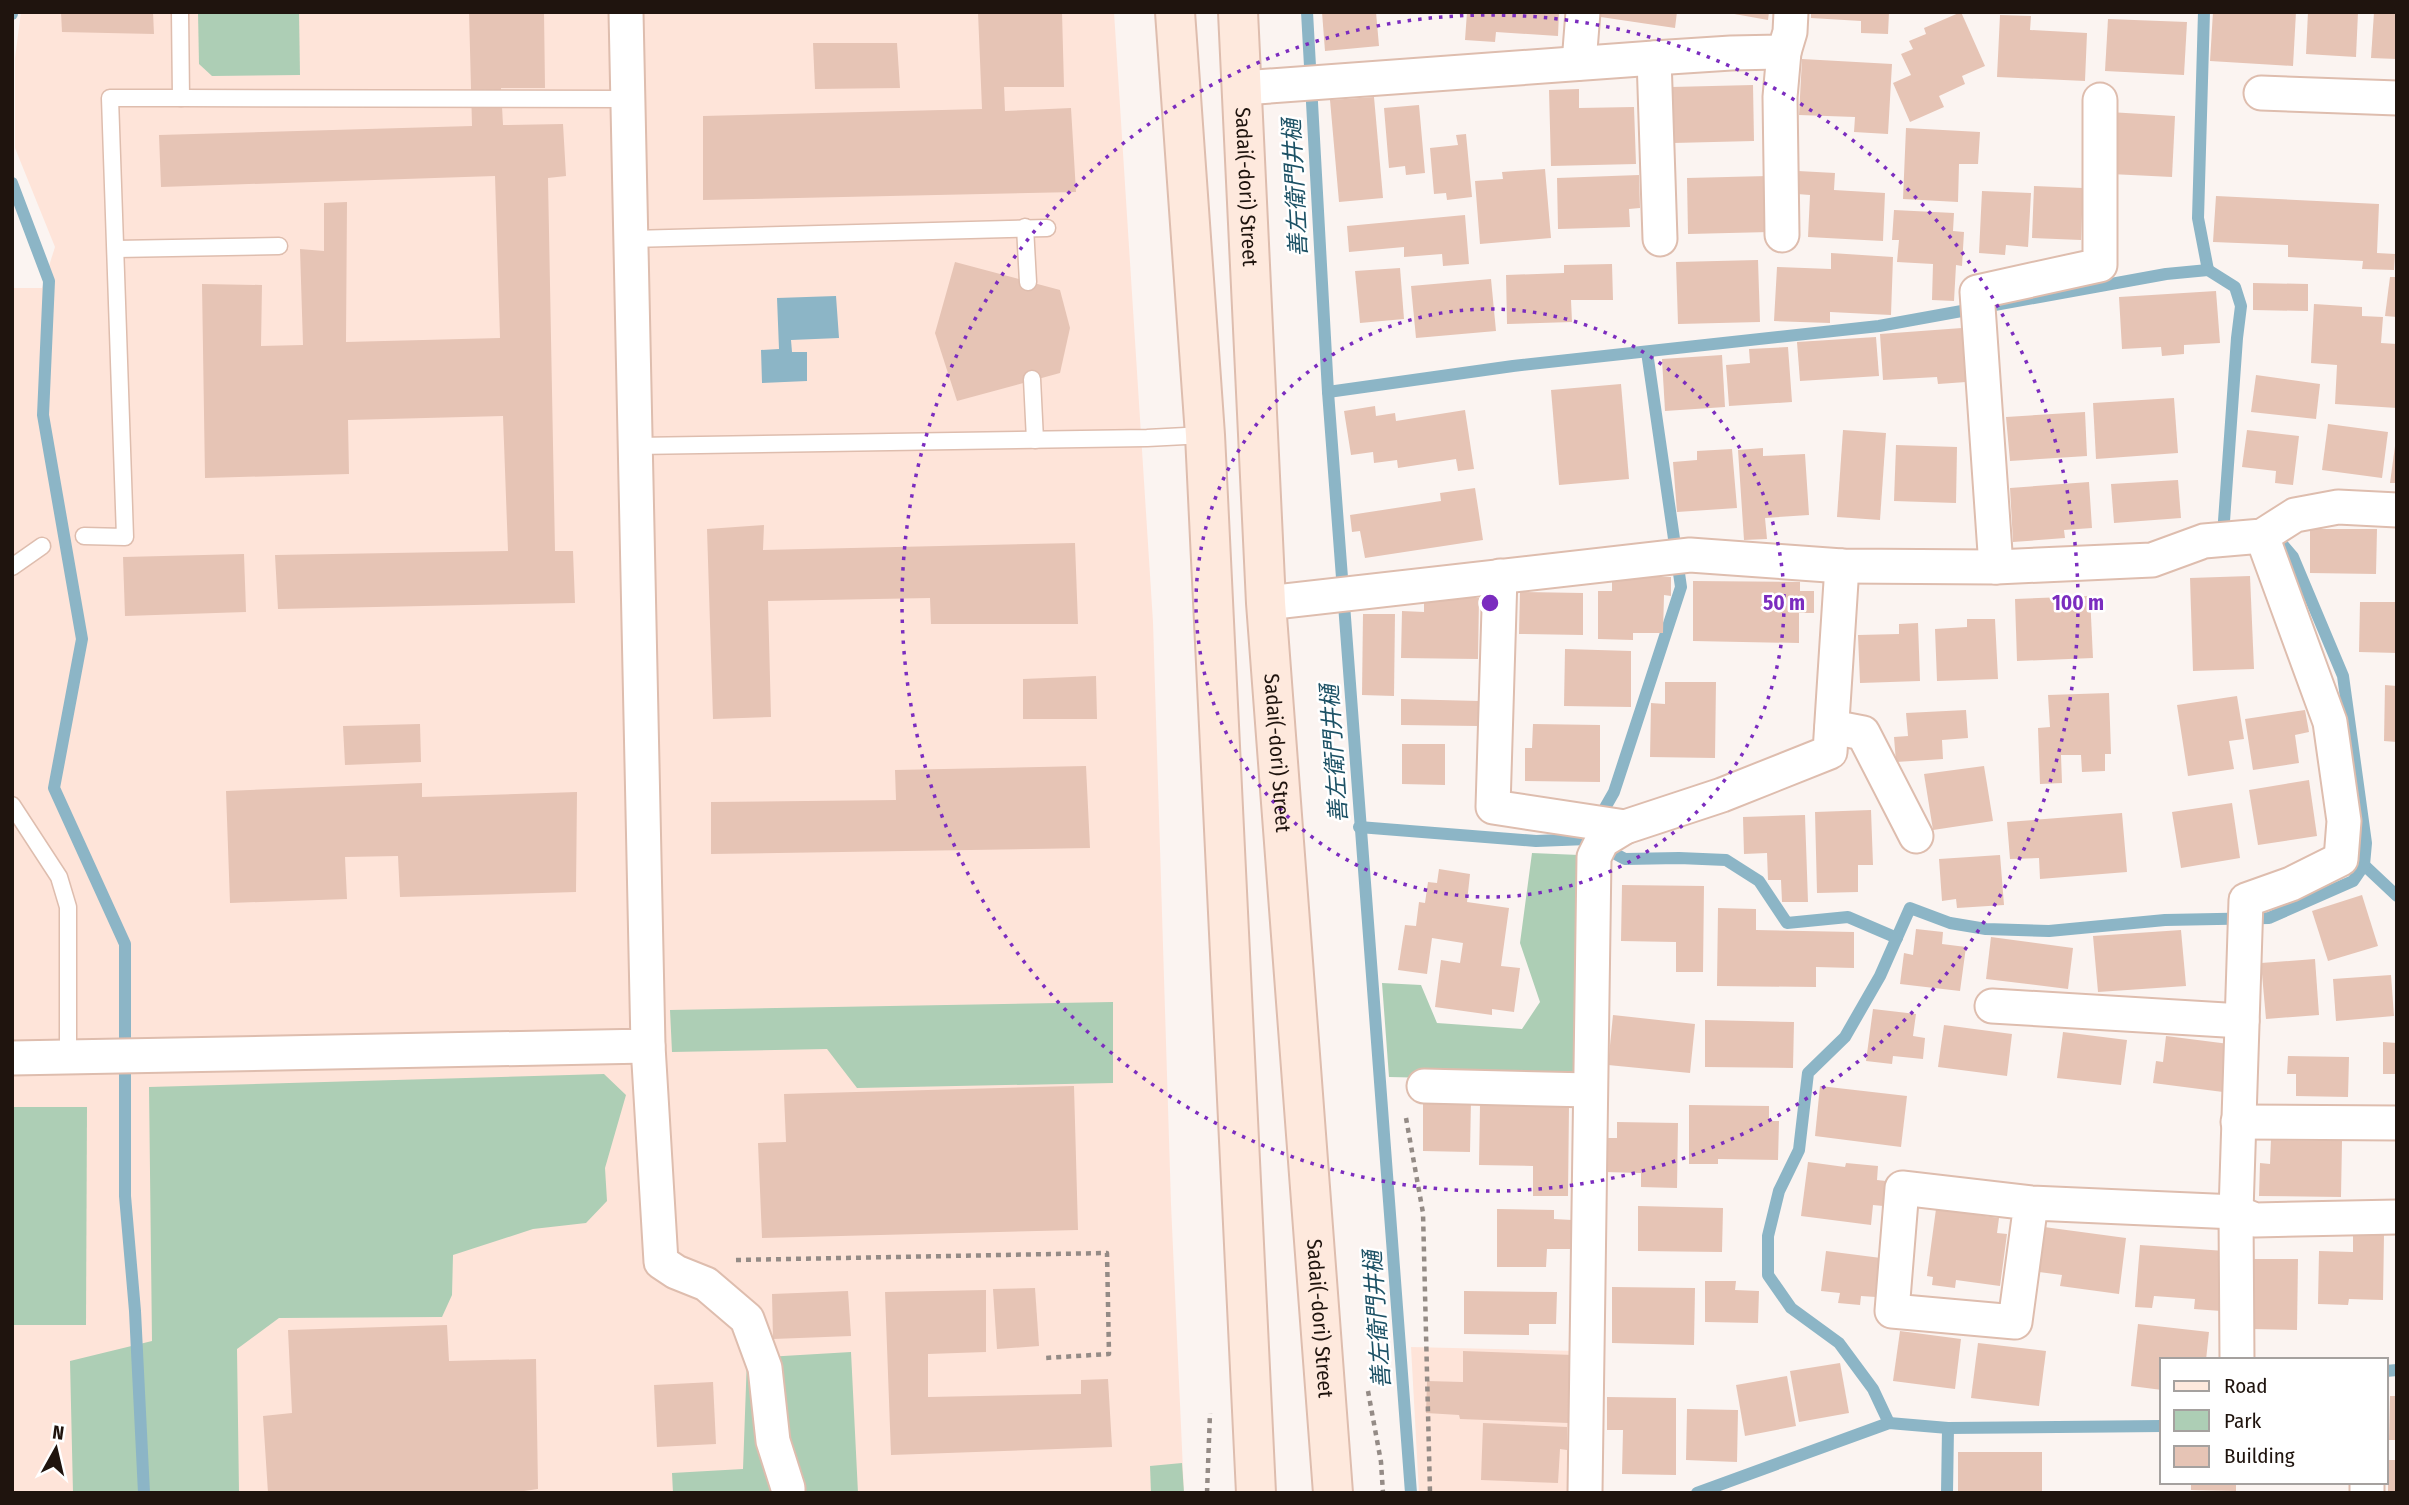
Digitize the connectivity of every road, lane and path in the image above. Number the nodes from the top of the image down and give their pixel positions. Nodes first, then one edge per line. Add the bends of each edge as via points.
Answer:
1 (180, 12) edge
2 (626, 12) edge
3 (1175, 12) edge
4 (1238, 12) edge
5 (1583, 12) edge
6 (1791, 12) edge
7 (1784, 52) junction
8 (1654, 58) junction
9 (1579, 63) junction
10 (1242, 88) junction
11 (2261, 93) dead end
12 (181, 98) junction
13 (2397, 98) edge
14 (628, 99) junction
15 (2100, 100) dead end
16 (1025, 228) junction
17 (1047, 228) dead end
18 (1782, 235) dead end
19 (631, 239) junction
20 (1660, 239) dead end
21 (279, 246) dead end
22 (116, 249) junction
23 (1028, 282) dead end
24 (1032, 379) dead end
25 (1205, 435) junction
26 (1035, 440) junction
27 (636, 446) junction
28 (2397, 510) edge
29 (84, 536) dead end
30 (2262, 536) junction
31 (42, 546) dead end
32 (1842, 566) junction
33 (12, 567) edge
34 (1996, 567) junction
35 (1500, 576) junction
36 (1266, 603) junction
37 (1832, 727) junction
38 (12, 805) edge
39 (1603, 834) junction
40 (1916, 836) dead end
41 (1992, 1006) dead end
42 (2242, 1020) junction
43 (648, 1046) junction
44 (68, 1056) junction
45 (12, 1058) edge
46 (1424, 1086) joint
47 (1590, 1090) junction
48 (2238, 1122) junction
49 (2397, 1123) edge
50 (2031, 1203) junction
51 (2236, 1212) junction
52 (2397, 1217) edge
53 (731, 1260) dead end
54 (1045, 1358) dead end
55 (2237, 1358) edge
56 (788, 1493) edge
57 (1256, 1493) edge
58 (1334, 1493) edge
59 (1430, 1493) edge
60 (1585, 1493) edge

1 - 12 lane
2 - 14 street
3 - 25 main road
4 - 10 main road, Sadai(-dori) Street
5 - 9 street
6 - 7 street
7 - 8 street
7 - 18 street via 1780,97
8 - 9 street
8 - 20 street
9 - 10 street
10 - 36 main road, Sadai(-dori) Street
11 - 13 street
12 - 14 lane
12 - 22 lane via 110,98
14 - 19 street
15 - 34 street via 2100,265 1977,292
16 - 17 lane
16 - 19 lane
16 - 23 lane
19 - 27 street
21 - 22 lane
22 - 29 lane via 125,537
24 - 26 lane
25 - 26 lane
25 - 57 main road
26 - 27 lane
27 - 43 street
28 - 30 street via 2338,507 2295,515
30 - 34 street via 2204,541 2152,560
30 - 42 street via 2330,722 2344,821 2342,859 2246,900
31 - 33 lane
32 - 34 street
32 - 35 street via 1677,556
32 - 37 street
35 - 36 street
35 - 39 street via 1493,807
36 - 58 main road, Sadai(-dori) Street
37 - 39 street via 1830,752 1722,795
37 - 40 street via 1863,733
38 - 44 lane via 59,877 68,907
39 - 47 street
41 - 42 street
42 - 48 street
43 - 44 street
43 - 56 street via 661,1262 706,1284 747,1319 765,1368 773,1441
44 - 45 street
46 - 47 street
46 - 59 path via 1401,1092 1423,1213
47 - 60 street
48 - 49 street
48 - 51 street
50 - 50 street via 2015,1322 1892,1311 1902,1188
50 - 51 street
51 - 52 street via 2255,1220
51 - 55 street
53 - 54 path via 1107,1253 1110,1354

